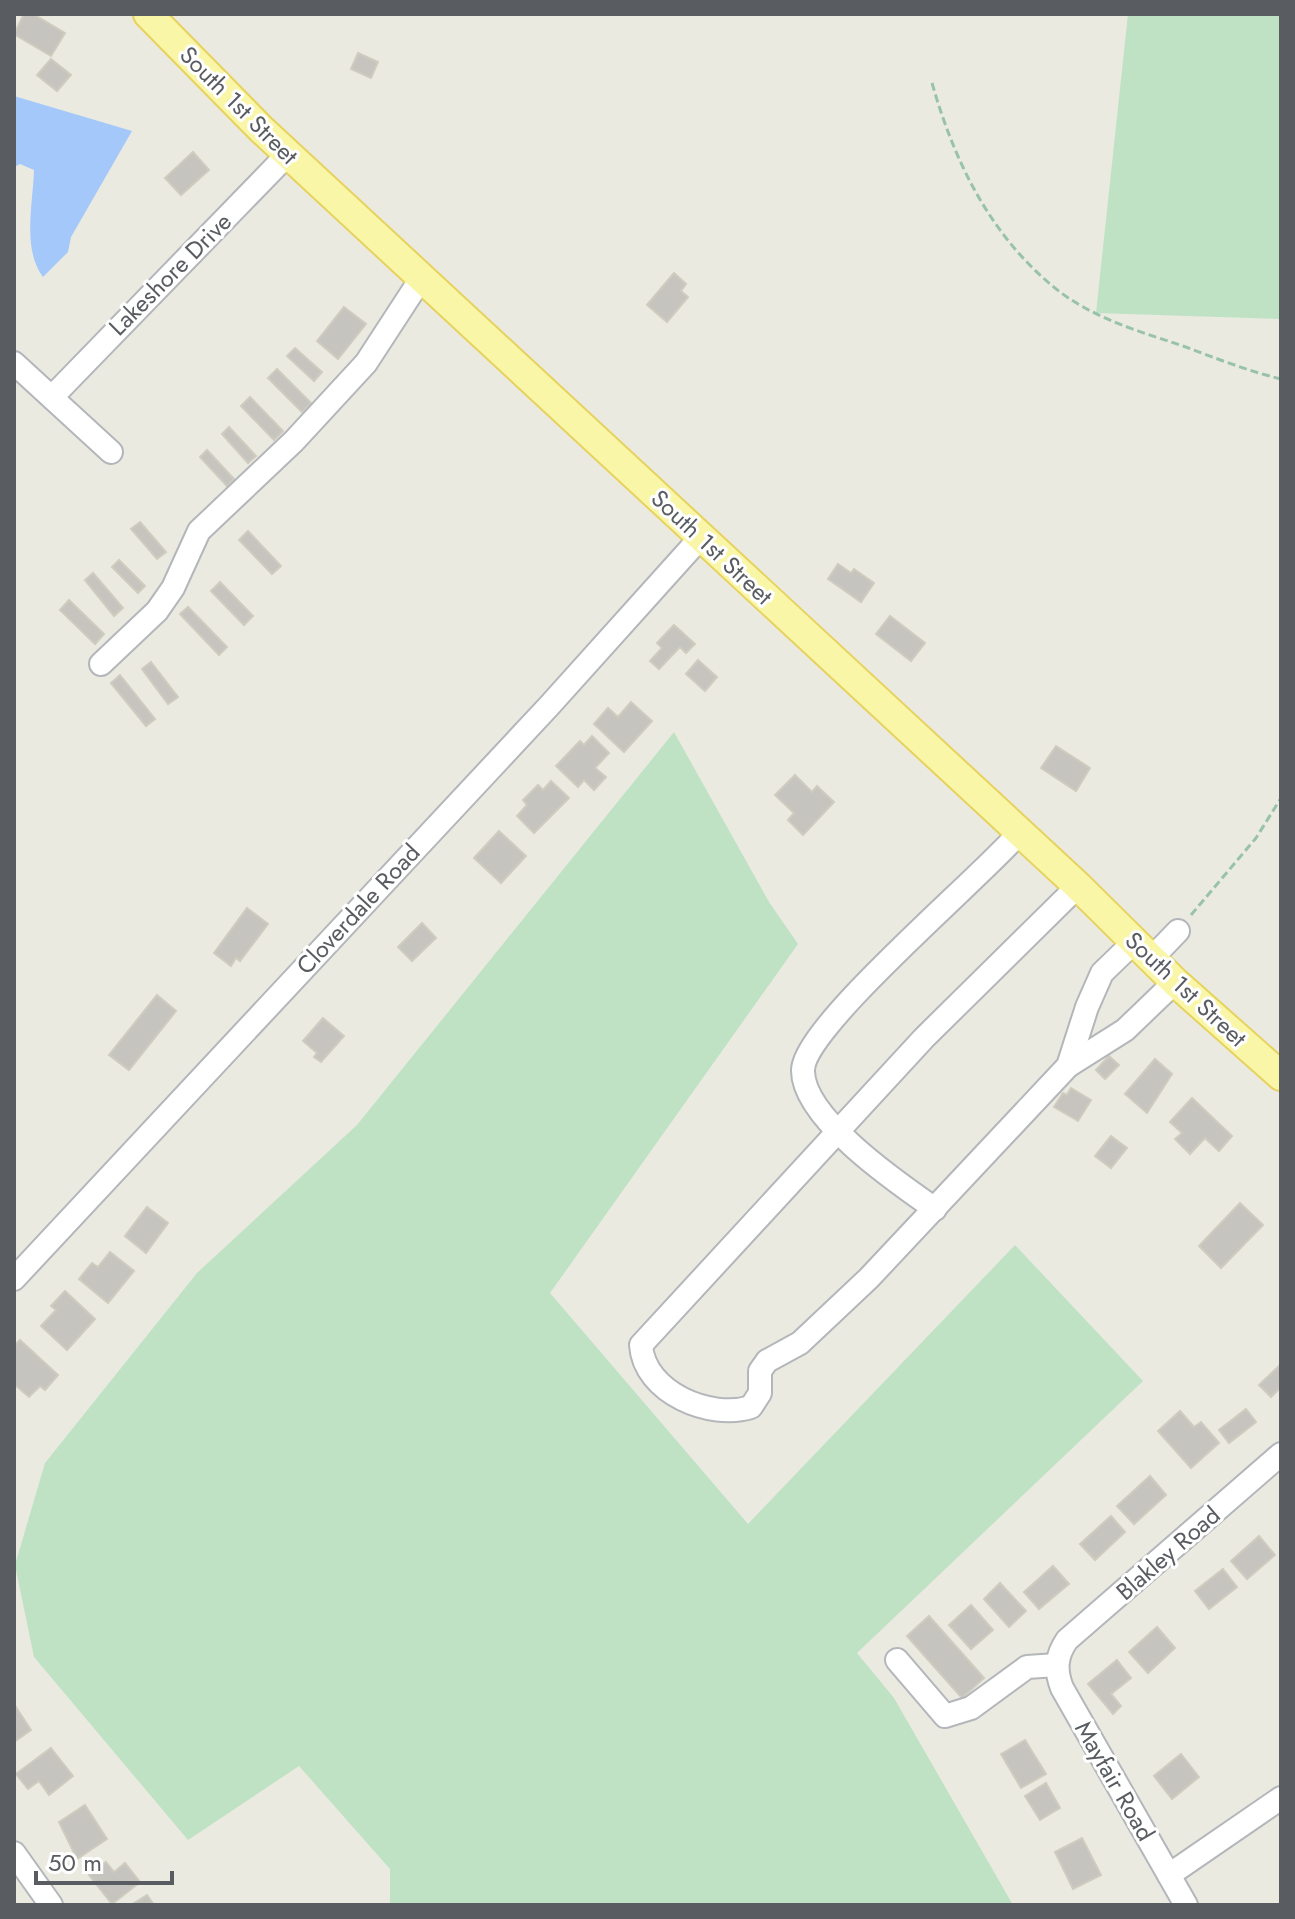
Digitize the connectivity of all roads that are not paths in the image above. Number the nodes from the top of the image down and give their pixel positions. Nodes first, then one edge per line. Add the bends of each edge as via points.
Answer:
1 (148, 14) edge
2 (288, 154) junction
3 (422, 277) junction
4 (14, 363) edge
5 (53, 396) junction
6 (111, 452) dead end
7 (701, 537) junction
8 (101, 664) dead end
9 (1020, 832) junction
10 (1078, 886) junction
11 (1178, 931) road end
12 (1142, 951) junction
13 (1175, 982) junction
14 (1068, 1066) junction
15 (1281, 1076) edge
16 (839, 1132) junction
17 (935, 1209) junction
18 (14, 1279) edge
19 (1281, 1454) edge
20 (897, 1660) dead end
21 (1058, 1660) junction
22 (1281, 1798) edge
23 (14, 1853) edge
24 (1169, 1875) junction
25 (51, 1905) edge
26 (1186, 1905) edge

1 - 2 main road, South 1st Street
2 - 3 main road, South 1st Street
2 - 5 street, Lakeshore Drive
3 - 7 main road, South 1st Street
3 - 8 street via 366,363 199,531 157,611
4 - 5 street
5 - 6 street
7 - 9 main road, South 1st Street
7 - 18 street, Cloverdale Road
9 - 10 main road, South 1st Street
9 - 16 street via 817,1038 803,1071 807,1091
10 - 12 main road, South 1st Street
10 - 16 street via 924,1038
11 - 12 street
12 - 13 main road, South 1st Street
12 - 14 street via 1102,973
13 - 14 street via 1125,1030
13 - 15 main road, South 1st Street
14 - 17 street
16 - 17 street
16 - 17 street via 641,1345 648,1367 662,1383 703,1409 728,1412 751,1407 767,1361 800,1343
19 - 21 street, Blakley Road via 1067,1640
20 - 21 street via 945,1716 971,1708 1027,1667
21 - 24 street, Mayfair Road via 1062,1688
22 - 24 street
23 - 25 street
24 - 26 street, Mayfair Road

